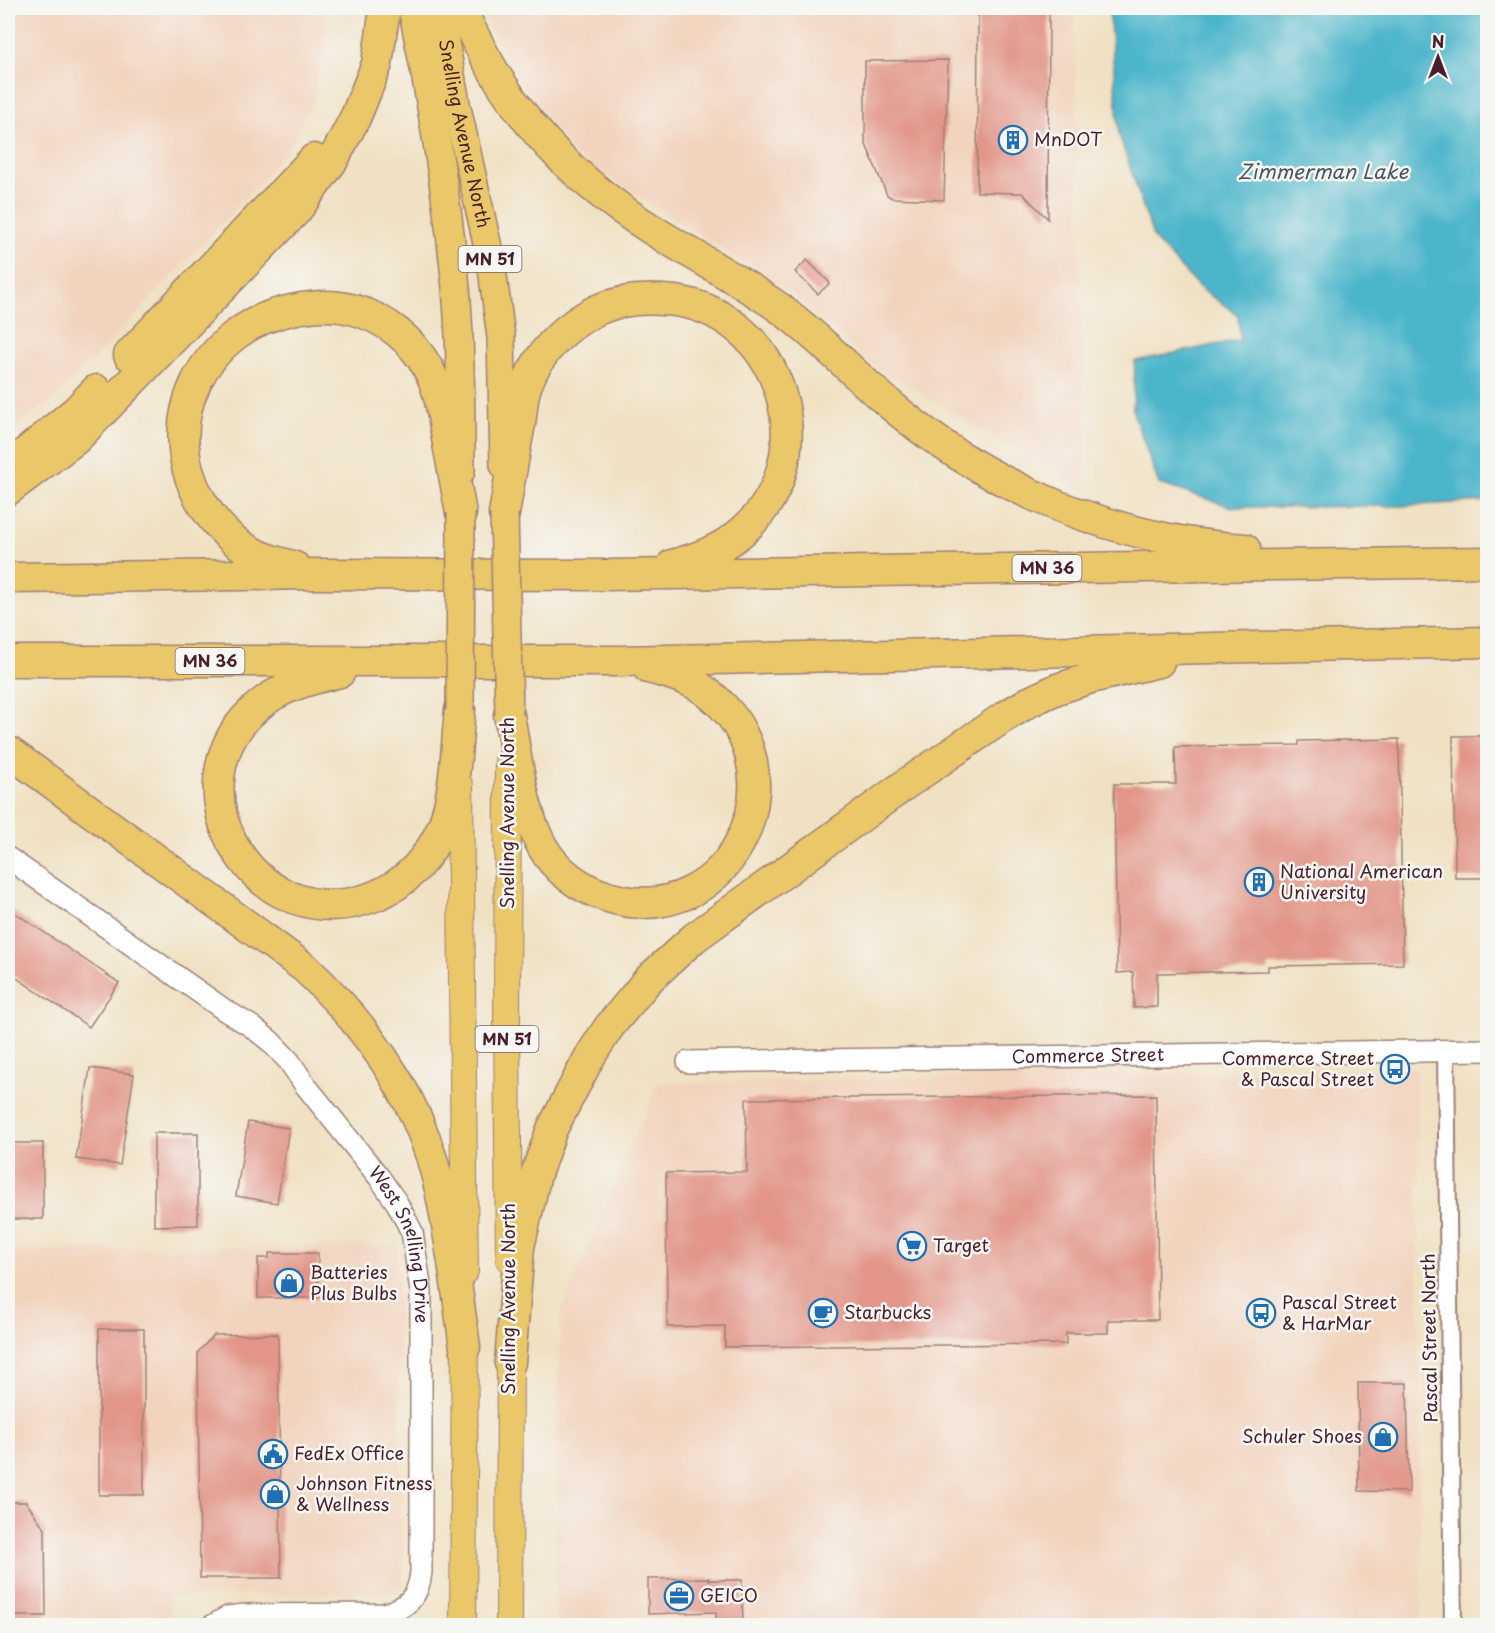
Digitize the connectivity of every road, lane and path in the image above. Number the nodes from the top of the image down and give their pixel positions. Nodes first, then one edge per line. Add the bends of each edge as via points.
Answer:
1 (385, 8) edge
2 (412, 8) edge
3 (439, 8) edge
4 (461, 8) edge
5 (356, 116) junction
6 (8, 466) edge
7 (8, 490) edge
8 (461, 513) junction
9 (504, 514) junction
10 (1488, 560) edge
11 (318, 574) junction
12 (606, 575) junction
13 (8, 578) edge
14 (1488, 642) edge
15 (1330, 644) junction
16 (8, 661) edge
17 (618, 661) junction
18 (412, 662) junction
19 (460, 710) junction
20 (509, 715) junction
21 (8, 751) edge
22 (8, 858) edge
23 (1488, 1050) edge
24 (1446, 1051) junction
25 (688, 1062) dead end
26 (465, 1347) junction
27 (510, 1363) junction
28 (212, 1626) edge
29 (463, 1626) edge
30 (509, 1626) edge
31 (1453, 1626) edge

1 - 5 highway via 377,64
2 - 8 highway, Snelling Avenue North / MN 51 via 433,112 456,289
3 - 9 highway, Snelling Avenue North / MN 51 via 496,300 501,348
4 - 10 highway via 504,89 531,126 581,179 649,228 782,309 926,434 996,478 1096,520 1183,542 1299,553
5 - 6 highway via 77,410
5 - 7 highway via 333,160 296,211 76,439
8 - 11 highway via 438,394 429,369 401,334 365,313 322,305 276,313 254,322 218,349 193,388 183,435 187,466 207,512 223,530 257,555
8 - 19 highway, Snelling Avenue North / MN 51, bridge
9 - 12 highway via 526,385 550,345 568,328 605,307 628,300 675,300 699,305 720,316 741,330 757,348 778,384 788,432 779,478 756,517 719,548 673,564
9 - 20 highway, Snelling Avenue North / MN 51, bridge
10 - 12 highway, MN 36
11 - 12 highway, MN 36
11 - 13 highway, MN 36
14 - 15 highway, MN 36
15 - 17 highway, MN 36
15 - 27 highway via 1170,660 1056,689 978,734 906,784 668,960 609,1027 552,1129 536,1174 519,1247
16 - 18 highway, MN 36
17 - 18 highway, MN 36
17 - 20 highway via 694,684 727,711 741,728 750,749 755,786 744,837 719,870 694,889 675,898 639,904 595,893 558,867 533,829 526,808
18 - 19 highway via 341,672 300,683 271,697 244,720 227,746 219,797 232,845 252,871 276,890 320,904 369,899 405,879 420,864 442,827 449,805
19 - 26 main road, Snelling Avenue North / MN 51
20 - 27 main road, Snelling Avenue North / MN 51
21 - 26 highway via 304,968 360,1025 391,1070 424,1138 445,1218
22 - 28 street, West Snelling Drive via 270,1041 379,1177 412,1232 422,1291 421,1572 416,1592 408,1604 383,1614 245,1615 228,1617
23 - 24 street, Commerce Street
24 - 25 street, Commerce Street
24 - 31 street, Pascal Street North
26 - 29 main road, Snelling Avenue North / MN 51
27 - 30 main road, Snelling Avenue North / MN 51

